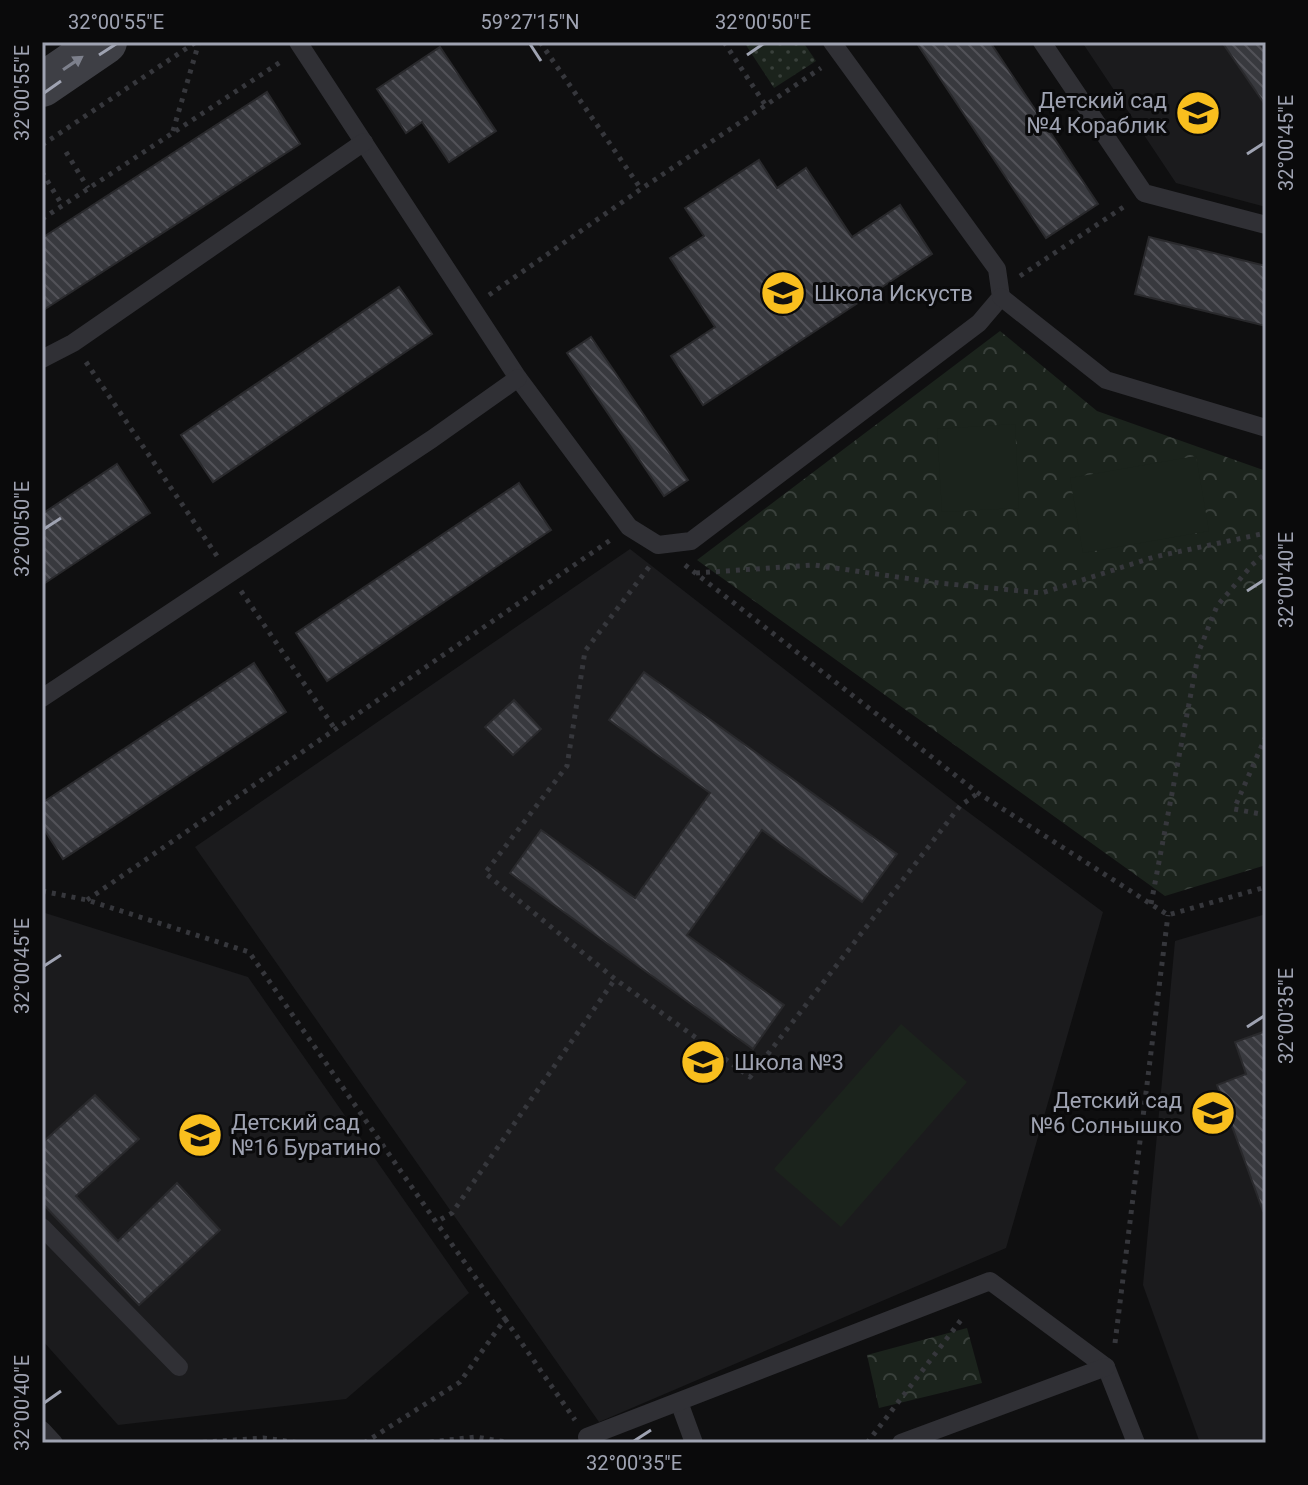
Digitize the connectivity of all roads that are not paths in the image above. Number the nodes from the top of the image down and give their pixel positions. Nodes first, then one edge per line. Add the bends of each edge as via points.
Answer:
1 (105, 42) edge
2 (1042, 42) edge
3 (300, 45) edge
4 (836, 49) edge
5 (42, 85) edge
6 (364, 142) junction
7 (1266, 225) edge
8 (1001, 297) junction
9 (42, 359) edge
10 (518, 378) junction
11 (1266, 428) edge
12 (42, 698) edge
13 (42, 1227) edge
14 (179, 1367) dead end
15 (1106, 1367) junction
16 (679, 1402) junction
17 (42, 1430) edge
18 (588, 1440) edge
19 (54, 1443) edge
20 (694, 1443) edge
21 (901, 1443) edge
22 (1136, 1443) edge

5 -> 1 main road
2 - 7 lane via 1144,193
3 - 6 lane
4 - 8 lane via 997,269
6 - 9 lane via 73,343
6 - 10 lane
8 - 10 lane via 979,323 691,541 658,545 629,527
8 - 11 lane via 1106,380
10 - 12 lane
13 - 14 lane
15 - 16 lane via 990,1281
15 - 21 lane
15 - 22 lane
16 - 18 lane
16 - 20 lane
17 - 19 lane

